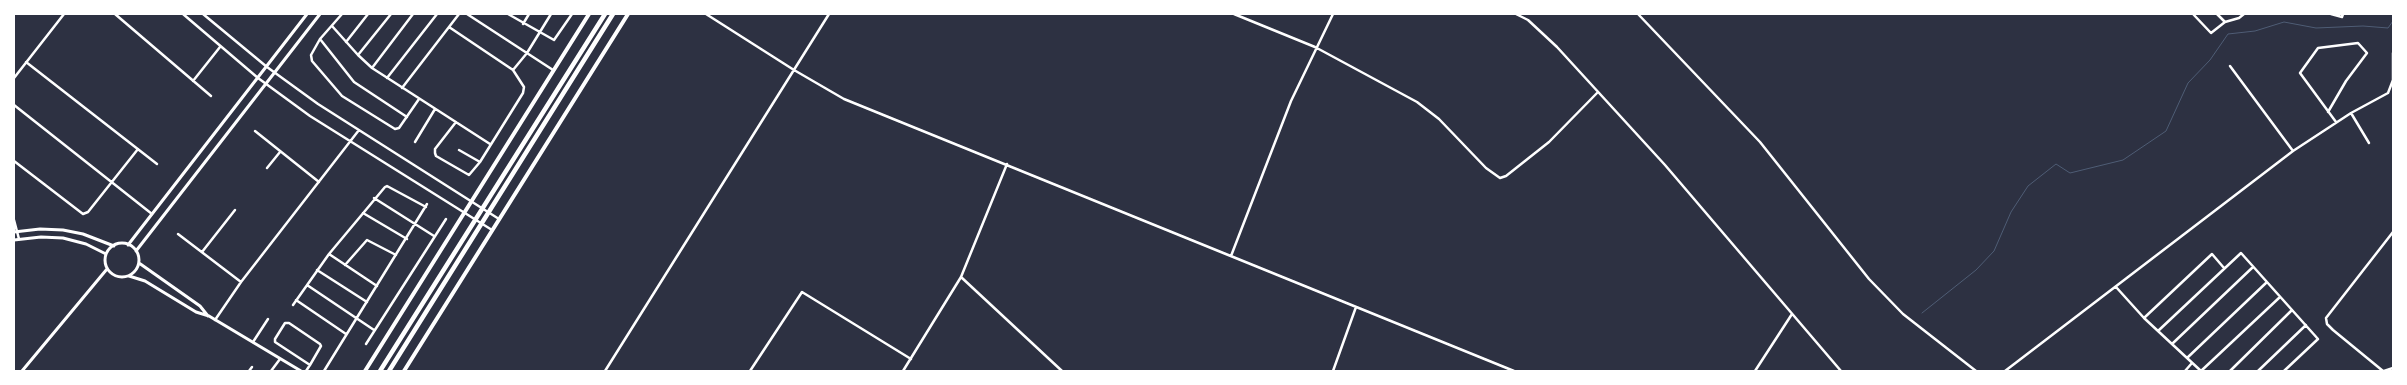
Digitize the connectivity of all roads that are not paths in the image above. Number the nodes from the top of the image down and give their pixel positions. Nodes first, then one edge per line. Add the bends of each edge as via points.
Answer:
1 (64, 14) edge
2 (115, 14) edge
3 (182, 14) edge
4 (202, 14) edge
5 (308, 14) edge
6 (320, 14) edge
7 (342, 14) edge
8 (368, 14) edge
9 (391, 14) edge
10 (413, 14) edge
11 (437, 14) edge
12 (459, 14) edge
13 (467, 14) edge
14 (508, 14) edge
15 (529, 14) edge
16 (550, 14) edge
17 (572, 14) edge
18 (589, 14) edge
19 (605, 14) edge
20 (613, 14) edge
21 (628, 14) edge
22 (706, 14) edge
23 (829, 14) edge
24 (1234, 14) edge
25 (1333, 14) edge
26 (1516, 14) edge
27 (1638, 14) edge
28 (2193, 14) edge
29 (2217, 14) edge
30 (2243, 14) edge
31 (2331, 14) edge
32 (2343, 14) edge
33 (2225, 22) junction
34 (523, 24) junction
35 (332, 26) junction
36 (450, 26) junction
37 (539, 32) junction
38 (320, 39) junction
39 (346, 42) junction
40 (220, 47) junction
41 (1315, 47) junction
42 (527, 52) junction
43 (2393, 53) edge
44 (358, 56) junction
45 (26, 62) junction
46 (266, 66) junction
47 (2230, 66) dead end
48 (372, 68) junction
49 (513, 70) junction
50 (554, 70) junction
51 (794, 70) junction
52 (274, 73) junction
53 (14, 78) edge
54 (258, 78) junction
55 (387, 78) junction
56 (193, 81) junction
57 (265, 84) junction
58 (402, 88) junction
59 (1598, 92) junction
60 (211, 96) dead end
61 (419, 99) junction
62 (14, 105) edge
63 (435, 109) junction
64 (2328, 112) junction
65 (2351, 113) junction
66 (407, 117) junction
67 (456, 122) junction
68 (2336, 122) junction
69 (358, 130) junction
70 (255, 132) dead end
71 (351, 141) junction
72 (415, 142) dead end
73 (2369, 143) dead end
74 (490, 144) junction
75 (138, 149) junction
76 (459, 150) dead end
77 (2293, 151) junction
78 (280, 152) junction
79 (14, 161) edge
80 (480, 162) junction
81 (157, 164) dead end
82 (1007, 164) junction
83 (267, 168) dead end
84 (319, 182) junction
85 (111, 183) junction
86 (374, 198) junction
87 (472, 201) junction
88 (235, 210) dead end
89 (363, 213) junction
90 (464, 213) junction
91 (152, 214) junction
92 (446, 219) dead end
93 (499, 219) junction
94 (14, 220) edge
95 (416, 224) junction
96 (492, 230) junction
97 (16, 231) edge
98 (2393, 232) edge
99 (178, 234) dead end
100 (434, 236) junction
101 (19, 239) junction
102 (407, 239) junction
103 (14, 240) edge
104 (128, 245) junction
105 (114, 246) junction
106 (136, 251) junction
107 (202, 252) junction
108 (106, 254) junction
109 (329, 254) junction
110 (397, 255) junction
111 (1231, 256) junction
112 (139, 263) junction
113 (345, 265) junction
114 (2224, 268) junction
115 (2254, 268) junction
116 (107, 269) junction
117 (317, 270) junction
118 (129, 276) junction
119 (962, 277) junction
120 (242, 282) junction
121 (2267, 282) junction
122 (307, 285) junction
123 (377, 286) junction
124 (2116, 287) junction
125 (2280, 297) junction
126 (296, 300) junction
127 (367, 302) junction
128 (293, 305) dead end
129 (1356, 307) junction
130 (2292, 310) junction
131 (1792, 314) junction
132 (209, 316) junction
133 (357, 318) junction
134 (2144, 318) junction
135 (268, 319) dead end
136 (215, 320) junction
137 (2306, 325) junction
138 (374, 330) junction
139 (2158, 331) junction
140 (346, 334) junction
141 (253, 342) junction
142 (366, 344) dead end
143 (2172, 344) junction
144 (911, 358) junction
145 (2187, 358) junction
146 (280, 359) junction
147 (2192, 363) junction
148 (310, 365) junction
149 (252, 366) dead end
150 (2393, 368) edge
151 (22, 371) edge
152 (249, 371) edge
153 (271, 371) edge
154 (301, 371) edge
155 (306, 371) edge
156 (324, 371) edge
157 (365, 371) edge
158 (380, 371) edge
159 (388, 371) edge
160 (404, 371) edge
161 (605, 371) edge
162 (750, 371) edge
163 (903, 371) edge
164 (1062, 371) edge
165 (1332, 371) edge
166 (1514, 371) edge
167 (1754, 371) edge
168 (1841, 371) edge
169 (1976, 371) edge
170 (2005, 371) edge
171 (2185, 371) edge
172 (2200, 371) edge
173 (2230, 371) edge
174 (2258, 371) edge
175 (2284, 371) edge
176 (2384, 371) edge

1 - 45 street
2 - 56 street
3 - 40 street
4 - 46 street
5 - 46 street
6 - 52 street
7 - 35 street
8 - 39 street
9 - 44 street
10 - 48 street
11 - 55 street
12 - 36 street
13 - 42 street
14 - 34 street
15 - 34 street
16 - 37 street
17 - 37 street via 555,40
18 - 50 main road
19 - 158 highway
20 - 159 highway
21 - 93 main road
22 - 51 street
23 - 51 street
24 - 41 street
25 - 41 street
26 - 59 street via 1528,20 1557,47
27 - 169 street via 1760,142 1870,279 1903,314
28 - 33 street via 2211,33
29 - 33 street
30 - 33 street
31 - 32 street via 2342,17
34 - 37 street
35 - 38 street
35 - 39 street
36 - 49 street
36 - 58 street
37 - 42 street
38 - 66 street via 354,82
38 - 66 street via 312,49 312,61 342,96 395,130
39 - 44 street
40 - 54 street
40 - 56 street
41 - 59 street via 1417,102 1500,178 1549,142
41 - 111 street via 1290,101
42 - 49 street
42 - 50 street
43 - 65 street via 2391,89
44 - 48 street
45 - 53 street
45 - 75 street
46 - 52 street
46 - 54 street
47 - 77 street
48 - 55 street
49 - 74 street via 524,87 523,92
50 - 87 main road
51 - 82 street via 844,98
51 - 161 street
52 - 57 street
52 - 69 street
54 - 57 street
54 - 91 street
55 - 58 street
56 - 60 street
57 - 71 street
57 - 106 street
58 - 61 street
59 - 131 street
61 - 63 street
61 - 66 street
62 - 85 street
63 - 67 street
63 - 72 street
64 - 64 street via 2300,73 2318,48 2358,43 2367,53
64 - 68 street
65 - 68 street
65 - 73 street
67 - 74 street
67 - 80 street via 435,149 436,156 468,175
68 - 77 street
69 - 71 street
69 - 87 street
70 - 78 street
71 - 84 street
71 - 90 street
74 - 80 street
75 - 81 street
75 - 85 street
76 - 80 street
77 - 124 street
78 - 83 street
78 - 84 street
79 - 85 street via 83,214
82 - 111 street
82 - 119 street
84 - 120 street
85 - 91 street
86 - 89 street
86 - 95 street
86 - 95 street via 387,186 426,206
87 - 90 main road
87 - 93 street
88 - 107 street
89 - 102 street
89 - 109 street
90 - 96 street
90 - 157 main road
91 - 104 street
92 - 100 street
93 - 96 main road
94 - 97 street
95 - 100 street
95 - 102 street
96 - 160 main road
97 - 101 street
97 - 105 street via 63,230
98 - 176 street via 2326,318 2333,330
99 - 107 street
100 - 138 street
101 - 103 street
101 - 108 street via 70,239
102 - 110 street
104 - 105 street
104 - 106 street
105 - 108 street
106 - 112 street
107 - 120 street
108 - 116 street
109 - 113 street
109 - 117 street
110 - 113 street via 367,240
110 - 123 street
111 - 129 street
112 - 118 street
112 - 132 street via 200,306
113 - 123 street
114 - 115 street via 2241,253
114 - 134 street via 2212,254
114 - 139 street
115 - 121 street
115 - 143 street
116 - 118 street via 118,277
116 - 151 street
117 - 122 street
117 - 127 street
118 - 132 street via 145,281 196,312
119 - 144 street
119 - 164 street
120 - 136 street
121 - 125 street
121 - 145 street
122 - 126 street
122 - 133 street
123 - 127 street
124 - 134 street
124 - 170 street
125 - 130 street
125 - 172 street
126 - 128 street
126 - 140 street
127 - 133 street
129 - 165 street
129 - 166 street
130 - 137 street
130 - 173 street
131 - 167 street
131 - 168 street
132 - 136 street
133 - 138 street
133 - 140 street
134 - 139 street
135 - 141 street
136 - 141 street
137 - 174 street
137 - 175 street via 2318,339
138 - 142 street
139 - 143 street
140 - 156 street
141 - 146 street
143 - 145 street
144 - 162 street via 802,292
144 - 163 street
145 - 147 street
146 - 153 street
146 - 154 street
147 - 171 street
147 - 172 street
148 - 148 street via 320,344 289,322 285,323 274,339
148 - 155 street
149 - 152 street
150 - 176 street

